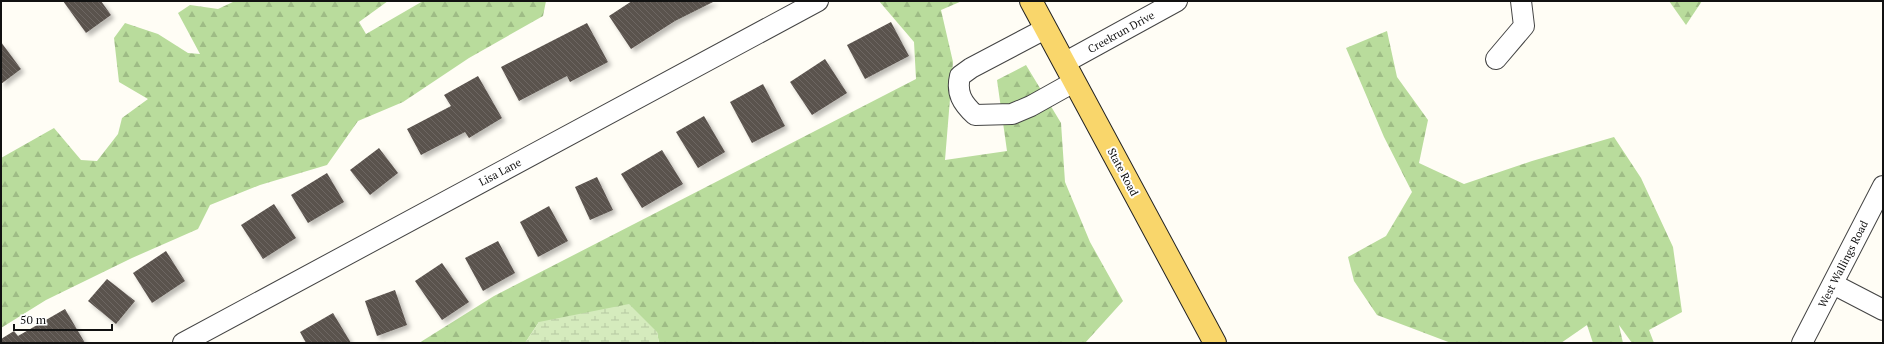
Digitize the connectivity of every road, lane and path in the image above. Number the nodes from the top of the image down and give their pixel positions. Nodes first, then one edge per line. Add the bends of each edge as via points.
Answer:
1 (818, 1) edge
2 (1031, 1) edge
3 (1177, 1) edge
4 (1521, 1) edge
5 (1046, 29) junction
6 (1496, 59) dead end
7 (1069, 73) junction
8 (1883, 186) edge
9 (1833, 284) junction
10 (1883, 310) edge
11 (183, 343) edge
12 (1215, 343) edge
13 (1802, 343) edge

1 - 11 street, Lisa Lane
2 - 5 main road, State Road
3 - 7 street, Creekrun Drive
4 - 6 street via 1524,26
5 - 7 main road, State Road
5 - 7 street, Creekrun Drive via 960,76 958,92 965,106 975,115 1012,114 1031,106
7 - 12 main road, State Road
8 - 9 street, West Wallings Road
9 - 10 street
9 - 13 street, West Wallings Road

